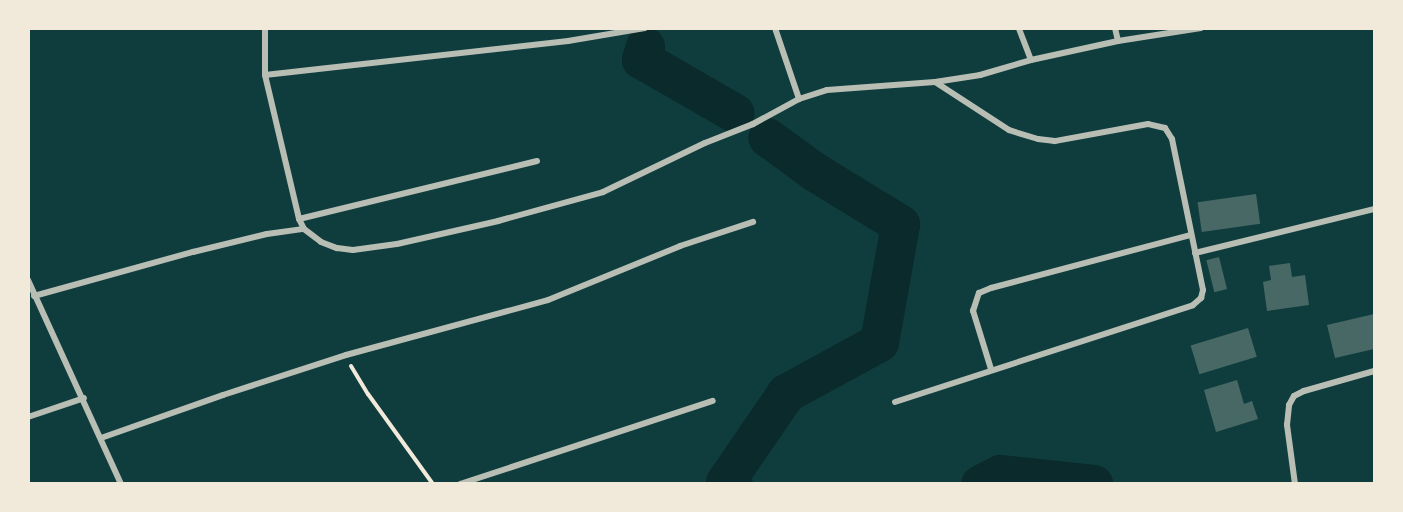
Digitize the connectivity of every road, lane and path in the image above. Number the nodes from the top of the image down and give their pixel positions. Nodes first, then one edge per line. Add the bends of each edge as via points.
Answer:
1 (265, 28) edge
2 (645, 28) edge
3 (776, 28) edge
4 (1019, 28) edge
5 (1115, 28) edge
6 (1201, 28) edge
7 (1118, 41) junction
8 (1031, 60) junction
9 (265, 75) junction
10 (936, 82) junction
11 (799, 99) junction
12 (537, 161) dead end
13 (1374, 209) edge
14 (299, 219) junction
15 (753, 222) dead end
16 (304, 229) junction
17 (1190, 235) junction
18 (1195, 253) junction
19 (28, 280) edge
20 (34, 296) junction
21 (346, 355) junction
22 (991, 369) junction
23 (1374, 371) edge
24 (84, 398) junction
25 (713, 401) dead end
26 (895, 402) dead end
27 (28, 417) edge
28 (101, 438) junction
29 (121, 483) edge
30 (433, 483) edge
31 (460, 483) edge
32 (1295, 483) edge

1 - 9 street
2 - 9 street via 568,41
3 - 11 street
4 - 8 street
5 - 7 street
6 - 7 street
7 - 8 street
8 - 10 street via 980,75
9 - 14 street
10 - 11 street via 827,90
10 - 17 street via 1009,130 1038,139 1055,141 1148,124 1165,128 1172,139
11 - 16 street via 603,192 498,221 353,250 321,242
12 - 14 street
13 - 18 street
14 - 16 street
15 - 21 street via 680,246 548,300
16 - 20 street via 193,252
17 - 18 street
17 - 22 street via 979,293 974,311
18 - 22 street via 1203,290 1193,305
19 - 20 street
20 - 24 street
21 - 28 street
21 - 30 path via 368,394
22 - 26 street
23 - 32 street via 1294,396 1287,425
24 - 27 street
24 - 28 street
25 - 31 street
28 - 29 street

